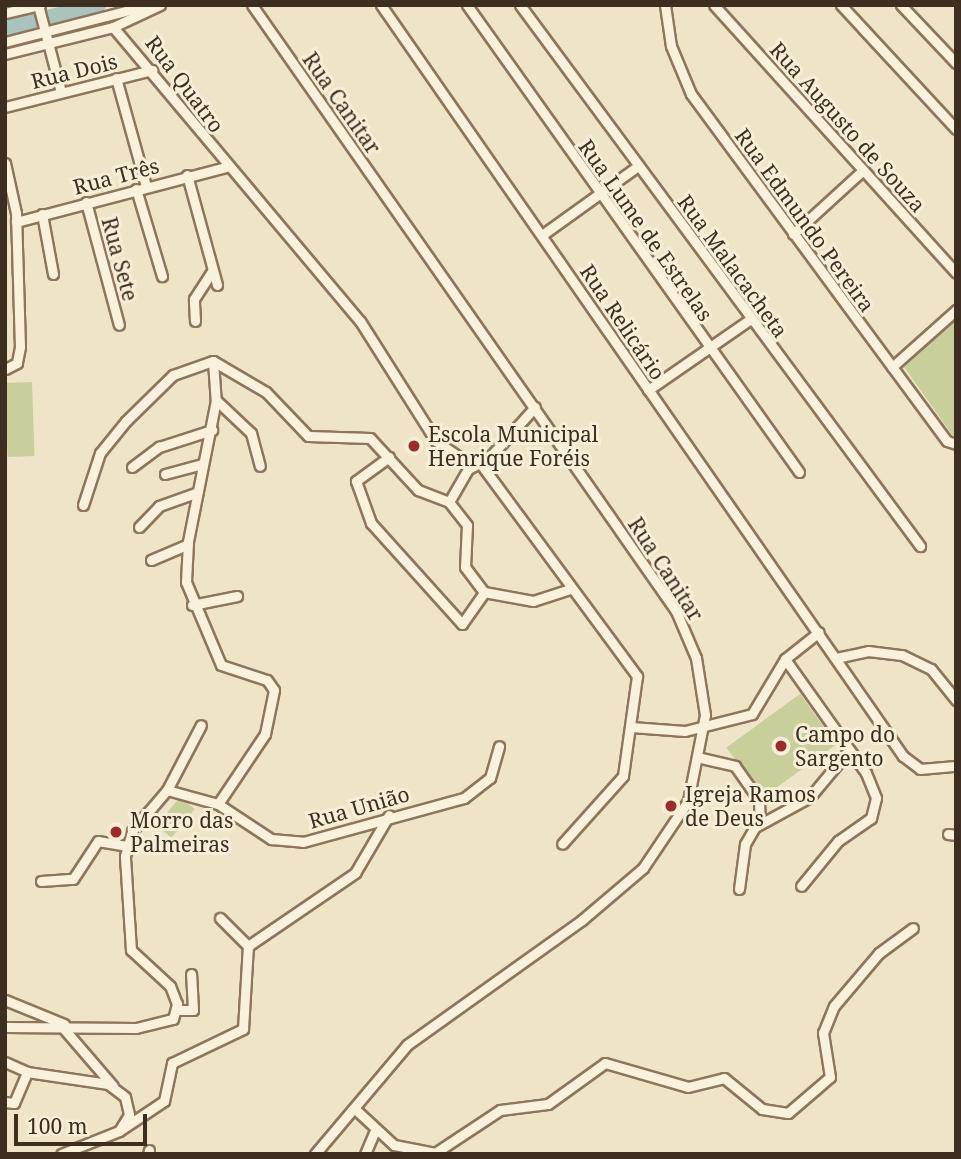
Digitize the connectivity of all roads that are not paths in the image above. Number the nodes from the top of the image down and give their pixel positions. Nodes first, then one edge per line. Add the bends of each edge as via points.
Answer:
1 (149, 5) edge
2 (160, 5) edge
3 (253, 5) edge
4 (467, 5) edge
5 (520, 5) edge
6 (665, 5) edge
7 (714, 5) edge
8 (841, 5) edge
9 (901, 5) edge
10 (39, 7) edge
11 (385, 7) edge
12 (5, 13) edge
13 (113, 27) junction
14 (44, 30) junction
15 (5, 42) edge
16 (48, 43) junction
17 (5, 54) edge
18 (956, 63) edge
19 (152, 70) junction
20 (116, 78) junction
21 (61, 92) junction
22 (5, 107) edge
23 (956, 129) edge
24 (5, 163) edge
25 (638, 166) junction
26 (225, 167) junction
27 (863, 170) junction
28 (187, 175) junction
29 (141, 188) junction
30 (599, 194) junction
31 (86, 202) junction
32 (42, 214) junction
33 (16, 222) junction
34 (793, 233) junction
35 (542, 235) junction
36 (212, 271) junction
37 (956, 273) edge
38 (53, 274) dead end
39 (162, 276) dead end
40 (217, 285) dead end
41 (956, 310) edge
42 (749, 320) junction
43 (195, 321) dead end
44 (119, 326) dead end
45 (708, 348) junction
46 (213, 361) junction
47 (892, 367) junction
48 (5, 369) edge
49 (648, 390) junction
50 (216, 400) junction
51 (535, 407) junction
52 (212, 430) junction
53 (951, 443) edge
54 (389, 457) junction
55 (204, 464) junction
56 (476, 465) junction
57 (260, 466) dead end
58 (132, 467) dead end
59 (799, 472) dead end
60 (165, 474) dead end
61 (198, 492) junction
62 (449, 502) junction
63 (83, 505) dead end
64 (139, 527) dead end
65 (187, 545) junction
66 (920, 546) dead end
67 (152, 560) dead end
68 (570, 589) junction
69 (484, 592) junction
70 (237, 596) dead end
71 (192, 605) junction
72 (819, 632) junction
73 (836, 658) junction
74 (785, 659) junction
75 (956, 700) edge
76 (201, 725) dead end
77 (631, 727) junction
78 (705, 728) junction
79 (499, 746) dead end
80 (849, 750) junction
81 (701, 758) junction
82 (955, 767) edge
83 (167, 790) junction
84 (218, 804) junction
85 (389, 815) junction
86 (760, 822) junction
87 (562, 844) dead end
88 (125, 846) junction
89 (41, 881) dead end
90 (801, 886) dead end
91 (739, 889) dead end
92 (220, 918) dead end
93 (913, 928) dead end
94 (248, 946) junction
95 (191, 974) dead end
96 (5, 1000) edge
97 (177, 1010) junction
98 (5, 1027) edge
99 (64, 1029) junction
100 (90, 1029) junction
101 (5, 1062) edge
102 (27, 1072) junction
103 (114, 1087) junction
104 (5, 1102) edge
105 (355, 1109) junction
106 (376, 1130) junction
107 (119, 1131) junction
108 (61, 1154) edge
109 (315, 1154) edge
110 (365, 1154) edge

1 - 14 street
2 - 13 street
3 - 51 street, Rua Canitar
4 - 30 street, Rua Lume de Estrelas
5 - 25 street, Rua Malacacheta
6 - 34 street, Rua Edmundo Pereira via 684,80
7 - 27 street, Rua Augusto de Souza
8 - 23 street
9 - 18 street
10 - 12 street
10 - 14 street
11 - 35 street, Rua Relicário
13 - 16 street
13 - 19 street, Rua Quatro
14 - 15 street
14 - 16 street
16 - 17 street
16 - 21 street
19 - 20 street, Rua Dois
19 - 26 street, Rua Quatro
20 - 21 street, Rua Dois
20 - 29 street
21 - 22 street, Rua Dois
24 - 33 street
25 - 30 street
25 - 42 street, Rua Malacacheta
26 - 28 street, Rua Três
26 - 56 street, Rua Quatro via 360,321 436,441
27 - 34 street
27 - 37 street, Rua Augusto de Souza
28 - 29 street, Rua Três
28 - 36 street
29 - 31 street, Rua Três
29 - 39 street
30 - 35 street
30 - 45 street, Rua Lume de Estrelas
31 - 32 street, Rua Três
31 - 44 street, Rua Sete
32 - 33 street, Rua Três
32 - 38 street
33 - 48 street via 17,363
34 - 47 street, Rua Edmundo Pereira
35 - 49 street, Rua Relicário
36 - 40 street
36 - 43 street via 194,299
41 - 47 street
42 - 45 street
42 - 66 street, Rua Malacacheta
45 - 49 street
45 - 59 street, Rua Lume de Estrelas
46 - 50 street
46 - 54 street via 266,392 308,436 370,438
46 - 63 street via 173,375 126,421 100,453
47 - 53 street, Rua Edmundo Pereira
49 - 72 street, Rua Relicário
50 - 52 street
50 - 57 street via 251,433
51 - 56 street
51 - 78 street, Rua Canitar via 686,630 702,684
52 - 55 street
52 - 58 street via 159,447
54 - 62 street via 418,489
54 - 69 street via 356,481 372,523 462,624
55 - 60 street
55 - 61 street
56 - 62 street
56 - 68 street, Rua Quatro
61 - 64 street via 159,506
61 - 65 street
62 - 69 street via 467,525 465,567
65 - 67 street
65 - 71 street
68 - 69 street via 533,601
68 - 77 street, Rua Quatro via 637,676
70 - 71 street
71 - 84 street via 217,659 233,671 267,680 274,690 265,734
72 - 73 street, Rua Relicário
72 - 74 street
73 - 75 street via 868,651 902,655 931,668
73 - 82 street, Rua Relicário via 910,763 926,770
74 - 78 street via 752,714
74 - 80 street
76 - 83 street
77 - 78 street
77 - 87 street, Rua Quatro via 621,782 591,805
78 - 81 street, Rua Canitar
79 - 85 street, Rua União via 490,778 471,794
80 - 86 street via 810,797
80 - 90 street via 874,788 873,814 838,841
81 - 86 street via 735,766 759,800
81 - 105 street, Rua Canitar via 673,829 630,882 516,970 438,1018
83 - 84 street, Rua União
83 - 88 street
84 - 85 street, Rua União via 260,834 288,843
85 - 94 street via 355,873
86 - 91 street via 745,844
88 - 89 street via 98,841 73,879
88 - 97 street via 131,950 167,982
92 - 94 street
93 - 106 street via 878,953 834,1006 823,1033 830,1077 788,1113 762,1109 724,1078 688,1087 605,1063 548,1104 500,1110 441,1151 411,1151
94 - 107 street via 243,1029 172,1063 164,1101
95 - 97 street via 193,1010
96 - 100 street via 37,1018
97 - 100 street via 158,1026
98 - 99 street
99 - 100 street
99 - 103 street
101 - 102 street
102 - 103 street
102 - 104 street via 14,1103
103 - 107 street via 129,1109
105 - 106 street
105 - 109 street, Rua Canitar
106 - 110 street
107 - 108 street

